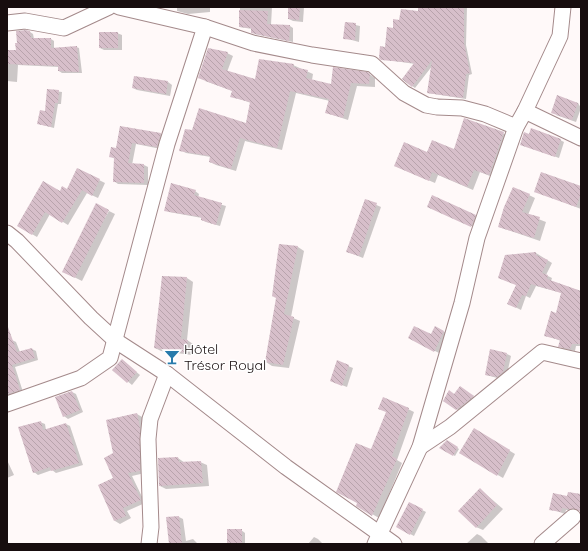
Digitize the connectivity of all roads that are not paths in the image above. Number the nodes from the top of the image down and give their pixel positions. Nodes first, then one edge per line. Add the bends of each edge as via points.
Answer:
1 (109, 7) edge
2 (119, 7) edge
3 (563, 7) edge
4 (7, 23) edge
5 (205, 27) junction
6 (525, 111) junction
7 (516, 127) junction
8 (581, 138) edge
9 (10, 239) edge
10 (116, 341) junction
11 (581, 361) edge
12 (167, 374) junction
13 (7, 404) edge
14 (420, 446) junction
15 (572, 517) dead end
16 (377, 539) edge
17 (149, 544) edge
18 (394, 544) edge
19 (542, 544) edge

1 - 4 street via 64,28 25,21
2 - 5 street
3 - 6 street via 560,36
5 - 7 street via 253,43 372,64 404,93 426,105 462,108
5 - 10 street via 167,144
6 - 7 street
6 - 8 street
7 - 14 street via 477,238 462,303
9 - 10 street
10 - 12 street
10 - 13 street via 110,358 81,378
11 - 14 street via 542,352 450,428
12 - 16 street
12 - 17 street via 150,419
14 - 16 street
15 - 19 street
16 - 18 street

